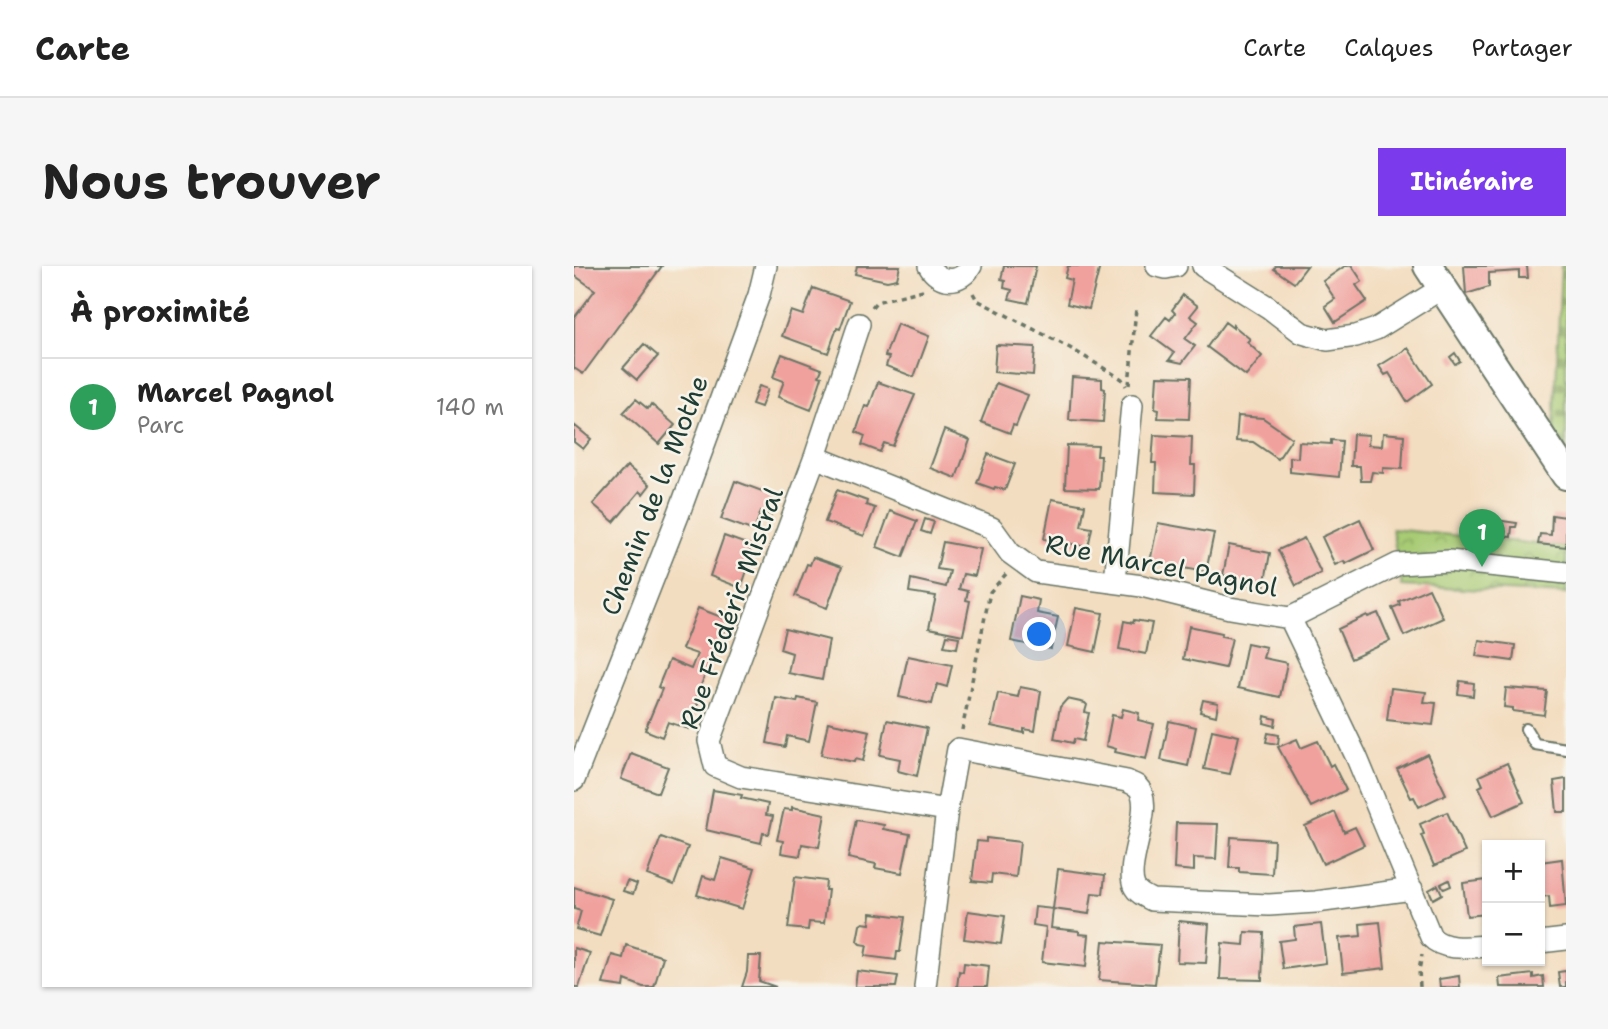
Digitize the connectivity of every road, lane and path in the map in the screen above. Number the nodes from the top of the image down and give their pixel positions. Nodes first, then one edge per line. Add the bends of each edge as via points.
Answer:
1 (766, 266) edge
2 (1157, 266) edge
3 (1176, 266) edge
4 (1203, 266) edge
5 (933, 271) edge
6 (967, 271) edge
7 (1435, 277) edge
8 (1136, 308) dead end
9 (859, 324) joint
10 (1132, 405) dead end
11 (815, 457) junction
12 (1566, 475) edge
13 (1019, 559) junction
14 (1566, 573) edge
15 (1115, 581) junction
16 (1290, 618) junction
17 (1526, 729) dead end
18 (958, 749) junction
19 (1566, 749) edge
20 (574, 780) edge
21 (947, 810) junction
22 (1412, 889) junction
23 (1431, 937) junction
24 (1566, 939) edge
25 (1545, 941) edge
26 (1482, 946) edge
27 (925, 987) edge
28 (1420, 987) edge

1 - 20 street, Chemin de la Mothe via 679,513
2 - 3 street
4 - 7 street via 1301,333 1327,340 1376,329
5 - 6 street via 949,280
5 - 9 path via 922,291 876,302
6 - 8 path via 977,300 1122,379 1129,391
7 - 12 street
9 - 11 street, Rue Frédéric Mistral
10 - 15 street
11 - 13 street, Rue Marcel Pagnol via 992,528
11 - 21 street, Rue Frédéric Mistral via 709,741 715,766 741,777
13 - 15 street, Rue Marcel Pagnol via 1035,572
13 - 18 path via 990,592
14 - 16 street via 1449,561 1398,564
15 - 16 street, Rue Marcel Pagnol
16 - 22 street, Rue Marcel Pagnol via 1357,758
17 - 19 lane via 1535,744
18 - 21 street
18 - 22 street via 1137,786 1143,805 1134,887 1152,900 1269,905
21 - 27 street
22 - 23 street, Rue Marcel Pagnol
23 - 26 street via 1446,945
23 - 28 path via 1420,960
24 - 25 street

